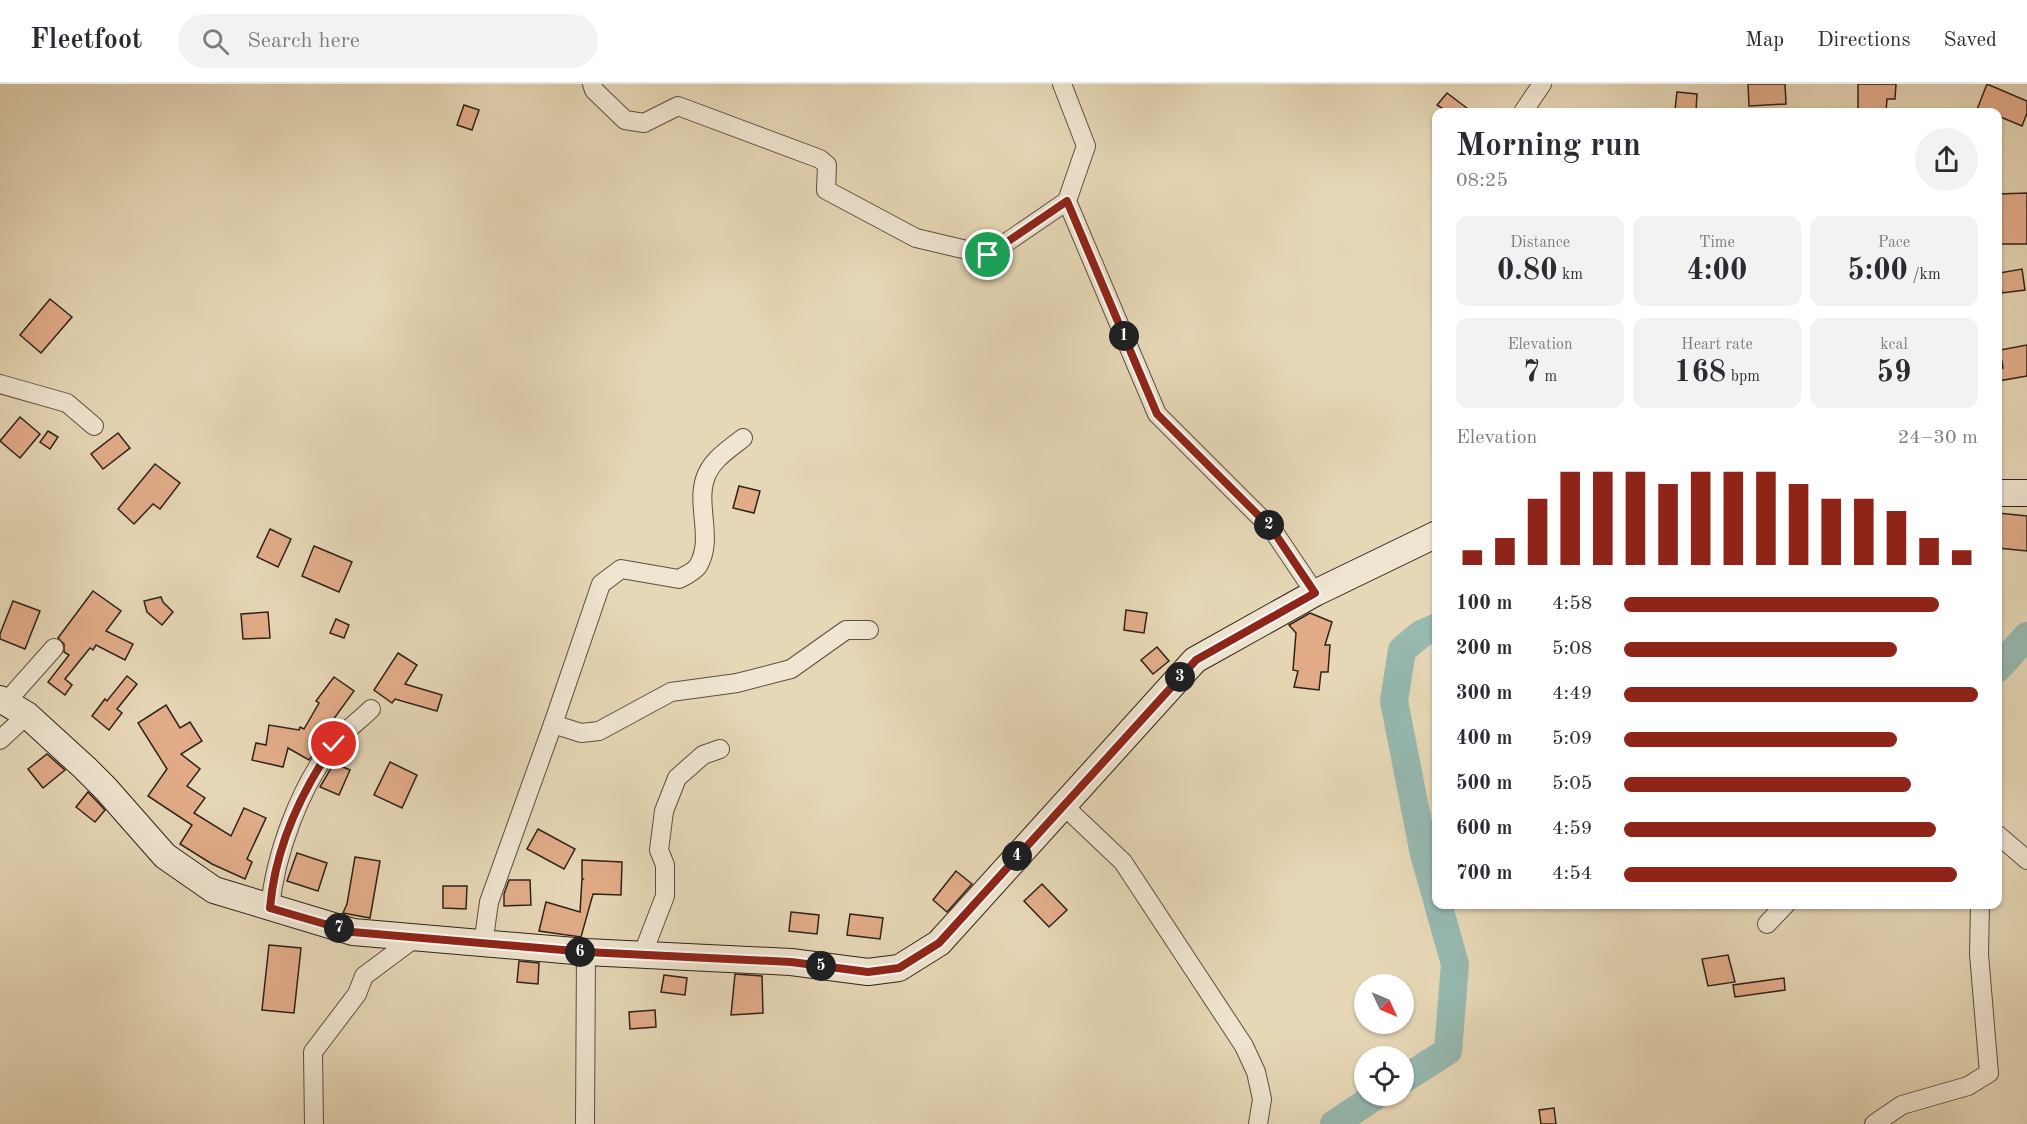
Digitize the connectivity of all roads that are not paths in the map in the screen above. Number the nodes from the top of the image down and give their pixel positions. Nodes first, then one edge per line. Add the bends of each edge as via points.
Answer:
1 (592, 84) edge
2 (1062, 84) edge
3 (1542, 84) edge
4 (1526, 108) edge
5 (1067, 201) junction
6 (0, 384) edge
7 (94, 426) dead end
8 (743, 438) dead end
9 (2002, 493) edge
10 (2027, 493) edge
11 (1432, 536) edge
12 (1315, 593) junction
13 (869, 630) dead end
14 (54, 648) dead end
15 (11, 705) edge
16 (371, 709) dead end
17 (553, 724) junction
18 (0, 740) edge
19 (720, 749) dead end
20 (1063, 805) junction
21 (2002, 838) edge
22 (2027, 860) edge
23 (270, 908) junction
24 (1781, 909) edge
25 (1980, 909) edge
26 (1767, 924) dead end
27 (415, 938) junction
28 (483, 945) junction
29 (586, 952) junction
30 (643, 953) junction
31 (314, 1124) edge
32 (585, 1124) edge
33 (1258, 1124) edge
34 (1874, 1124) edge

1 - 5 street via 625,120 644,123 678,106 820,159 826,165 826,190 916,238 988,255
2 - 5 street via 1086,146
3 - 4 street
5 - 12 street via 1157,414 1272,529
6 - 7 street via 67,403
8 - 17 street via 717,459 706,477 702,495 705,547 698,567 679,579 621,569 601,584
9 - 10 street
11 - 12 street
12 - 20 street via 1196,660
13 - 17 street via 846,630 791,669 737,683 671,692 599,731 581,733
14 - 15 street
15 - 18 street
15 - 23 street via 106,789 165,856 214,890
16 - 23 street via 334,744 295,810 272,884
17 - 28 street via 489,902
19 - 30 street via 703,755 677,778 664,810 659,850 665,865 665,896
20 - 30 street via 939,943 899,968 868,972 791,962
20 - 33 street via 1123,862 1244,1046 1256,1072 1262,1099
21 - 22 street
23 - 27 street via 352,932
24 - 26 street
25 - 34 street via 1979,954 1989,1072 1968,1086 1902,1105
27 - 28 street
27 - 31 street via 364,976 357,994 313,1052
28 - 29 street
29 - 30 street
29 - 32 street

